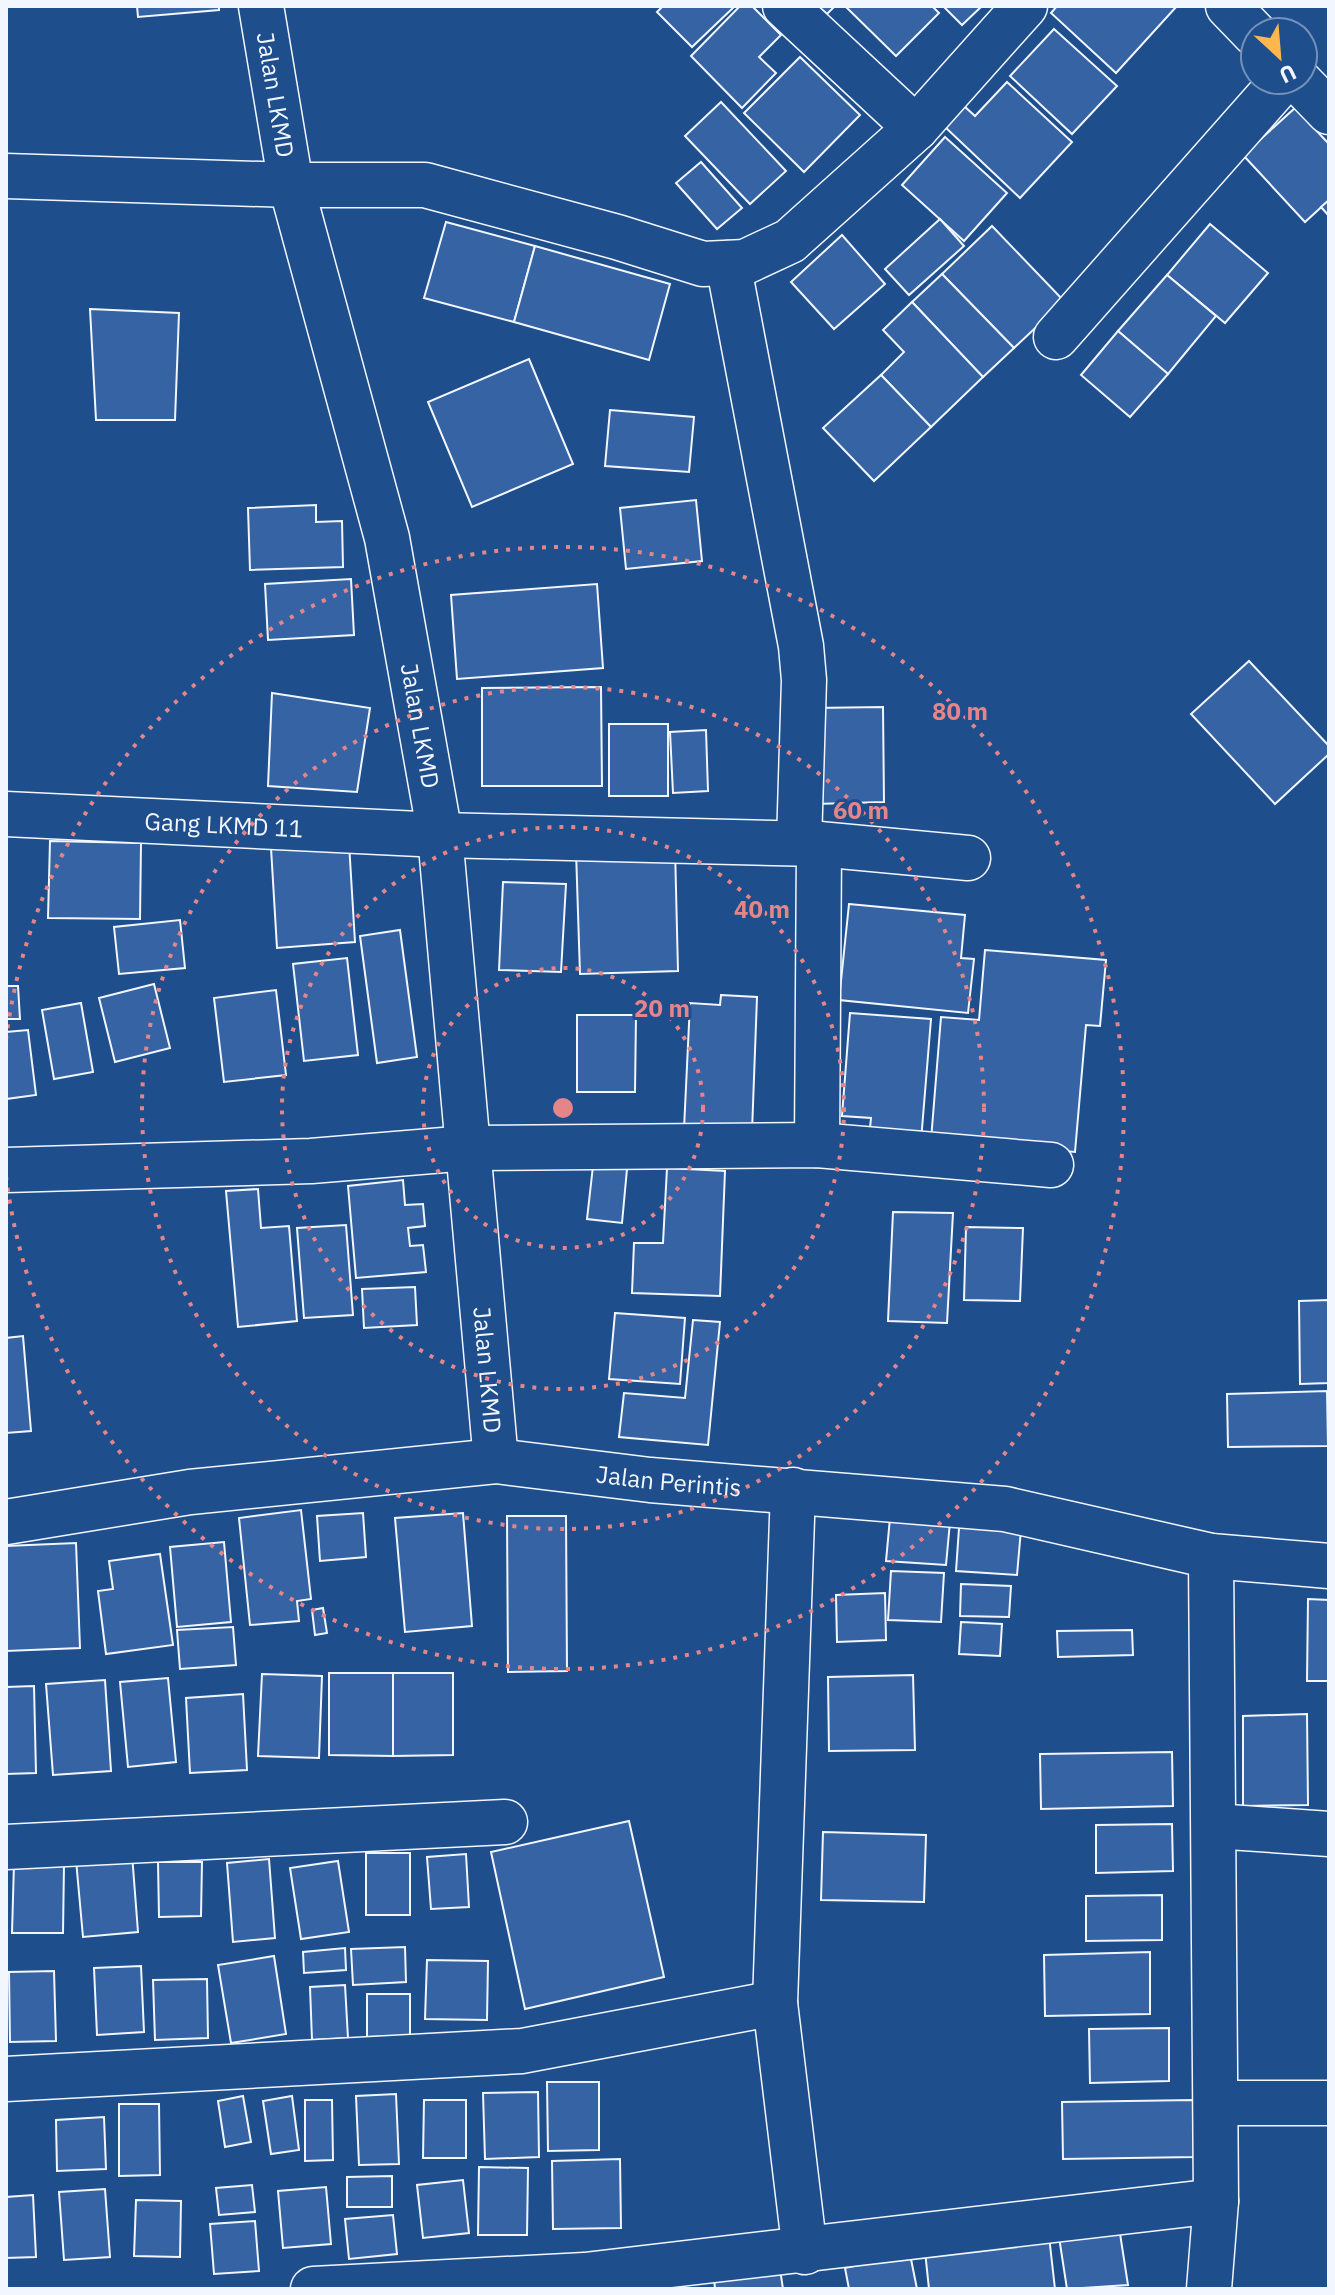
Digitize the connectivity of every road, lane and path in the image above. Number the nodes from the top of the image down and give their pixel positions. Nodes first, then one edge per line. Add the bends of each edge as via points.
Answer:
1 (261, 6) edge
2 (785, 6) edge
3 (1025, 6) edge
4 (1269, 96) edge
5 (1314, 96) edge
6 (1329, 112) edge
7 (916, 128) junction
8 (6, 176) edge
9 (291, 185) junction
10 (728, 263) junction
11 (1056, 337) dead end
12 (6, 814) edge
13 (440, 835) junction
14 (809, 843) junction
15 (968, 858) dead end
16 (817, 1145) junction
17 (468, 1148) junction
18 (1051, 1165) dead end
19 (6, 1170) edge
20 (496, 1461) junction
21 (793, 1490) junction
22 (6, 1522) edge
23 (1211, 1556) junction
24 (1329, 1566) edge
25 (505, 1822) dead end
26 (1214, 1826) junction
27 (1329, 1834) edge
28 (6, 1847) edge
29 (775, 2003) junction
30 (6, 2079) edge
31 (1216, 2103) junction
32 (1329, 2103) edge
33 (1216, 2201) junction
34 (805, 2252) junction
35 (313, 2289) edge
36 (1209, 2289) edge

1 - 9 street, Jalan LKMD
2 - 7 street
3 - 7 street
4 - 11 street
5 - 6 street
7 - 10 street via 790,241 745,262
8 - 9 street
9 - 10 street via 425,185 703,264
9 - 13 street, Jalan LKMD via 387,538
10 - 14 street via 801,646
12 - 13 street, Gang LKMD 11
13 - 14 street, Gang LKMD 11
13 - 17 street, Jalan LKMD
14 - 15 street, Gang LKMD 11
14 - 16 street
16 - 17 street
16 - 18 street
17 - 19 street via 311,1161
17 - 20 street, Jalan LKMD
20 - 21 street, Jalan Perintis
20 - 22 street, Jalan Perintis via 190,1492
21 - 23 street, Jalan Perintis via 1005,1509
21 - 29 street
23 - 24 street, Jalan Perintis
23 - 26 street
25 - 28 street
26 - 27 street
26 - 31 street
29 - 30 street via 522,2051
29 - 34 street
31 - 32 street
31 - 33 street
33 - 34 street
33 - 36 street
34 - 35 street via 585,2275

